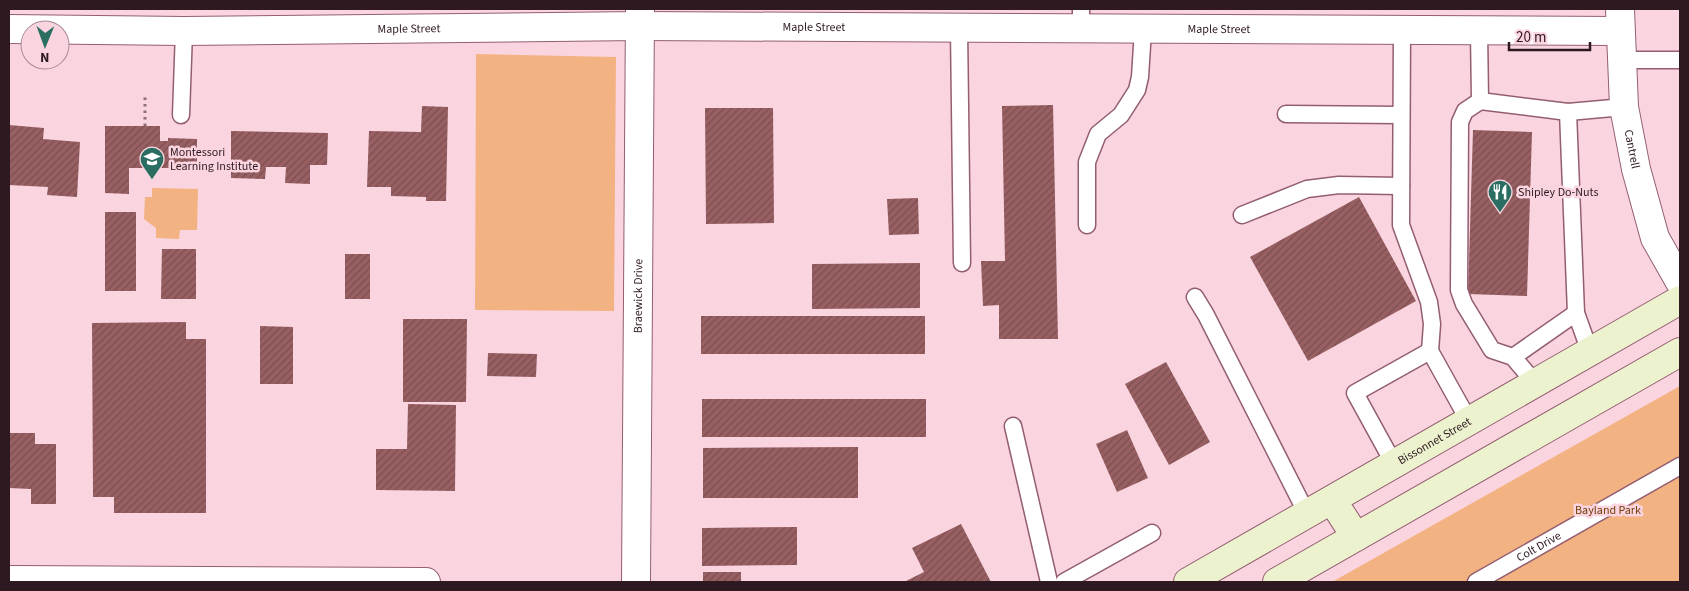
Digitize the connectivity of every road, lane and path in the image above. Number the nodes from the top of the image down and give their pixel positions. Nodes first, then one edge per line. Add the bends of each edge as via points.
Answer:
1 (640, 18) edge
2 (1081, 19) edge
3 (1619, 20) edge
4 (959, 28) junction
5 (9, 29) edge
6 (1143, 30) junction
7 (184, 31) junction
8 (1402, 31) junction
9 (1479, 31) junction
10 (1621, 60) junction
11 (1680, 60) edge
12 (145, 96) dead end
13 (1480, 101) junction
14 (1624, 107) junction
15 (1568, 112) junction
16 (1286, 114) dead end
17 (181, 115) dead end
18 (1401, 115) junction
19 (145, 126) dead end
20 (1401, 186) junction
21 (1242, 215) dead end
22 (1087, 225) dead end
23 (962, 263) dead end
24 (1680, 282) edge
25 (1195, 297) dead end
26 (1680, 300) edge
27 (1576, 313) junction
28 (1430, 351) junction
29 (1590, 352) junction
30 (1680, 352) edge
31 (1513, 357) junction
32 (1536, 383) junction
33 (1469, 421) junction
34 (1013, 426) dead end
35 (1394, 464) junction
36 (1680, 466) edge
37 (1332, 500) junction
38 (1306, 514) junction
39 (1152, 533) dead end
40 (1356, 537) junction
41 (9, 580) edge
42 (60, 581) edge
43 (191, 582) edge
44 (426, 582) edge
45 (636, 582) edge
46 (1049, 582) edge
47 (1064, 582) edge
48 (1188, 582) edge
49 (1277, 582) edge
50 (1476, 582) edge

1 - 4 street, Maple Street
1 - 7 street, Maple Street
1 - 45 street, Braewick Drive
2 - 4 street, Maple Street
2 - 6 street, Maple Street
3 - 9 street, Maple Street
3 - 10 street, Cantrell
4 - 23 lane
5 - 7 street, Maple Street
6 - 8 street, Maple Street
6 - 22 lane via 1136,90 1122,115 1098,134 1087,162
7 - 17 lane
8 - 9 street, Maple Street
8 - 18 lane
9 - 13 lane
10 - 11 lane
10 - 14 street, Cantrell
12 - 19 path
13 - 15 lane
13 - 31 lane via 1465,111 1460,122 1459,290 1492,350
14 - 15 lane
14 - 24 street, Cantrell via 1636,169 1656,238
15 - 27 lane
16 - 18 lane
18 - 20 lane
20 - 21 lane via 1339,185 1307,189
20 - 28 lane via 1401,225 1429,302 1432,324
25 - 38 lane
26 - 29 main road, Bissonnet Street
27 - 29 lane
27 - 31 lane
28 - 33 lane
28 - 35 lane via 1355,393
29 - 32 main road, Bissonnet Street
30 - 40 main road
31 - 32 lane
32 - 33 main road, Bissonnet Street
33 - 35 main road, Bissonnet Street
34 - 46 lane
35 - 37 main road, Bissonnet Street
36 - 50 lane, Colt Drive
37 - 38 main road, Bissonnet Street
37 - 40 main road
38 - 48 main road, Bissonnet Street
39 - 47 lane
40 - 49 main road
41 - 42 street
42 - 43 street
43 - 44 street

